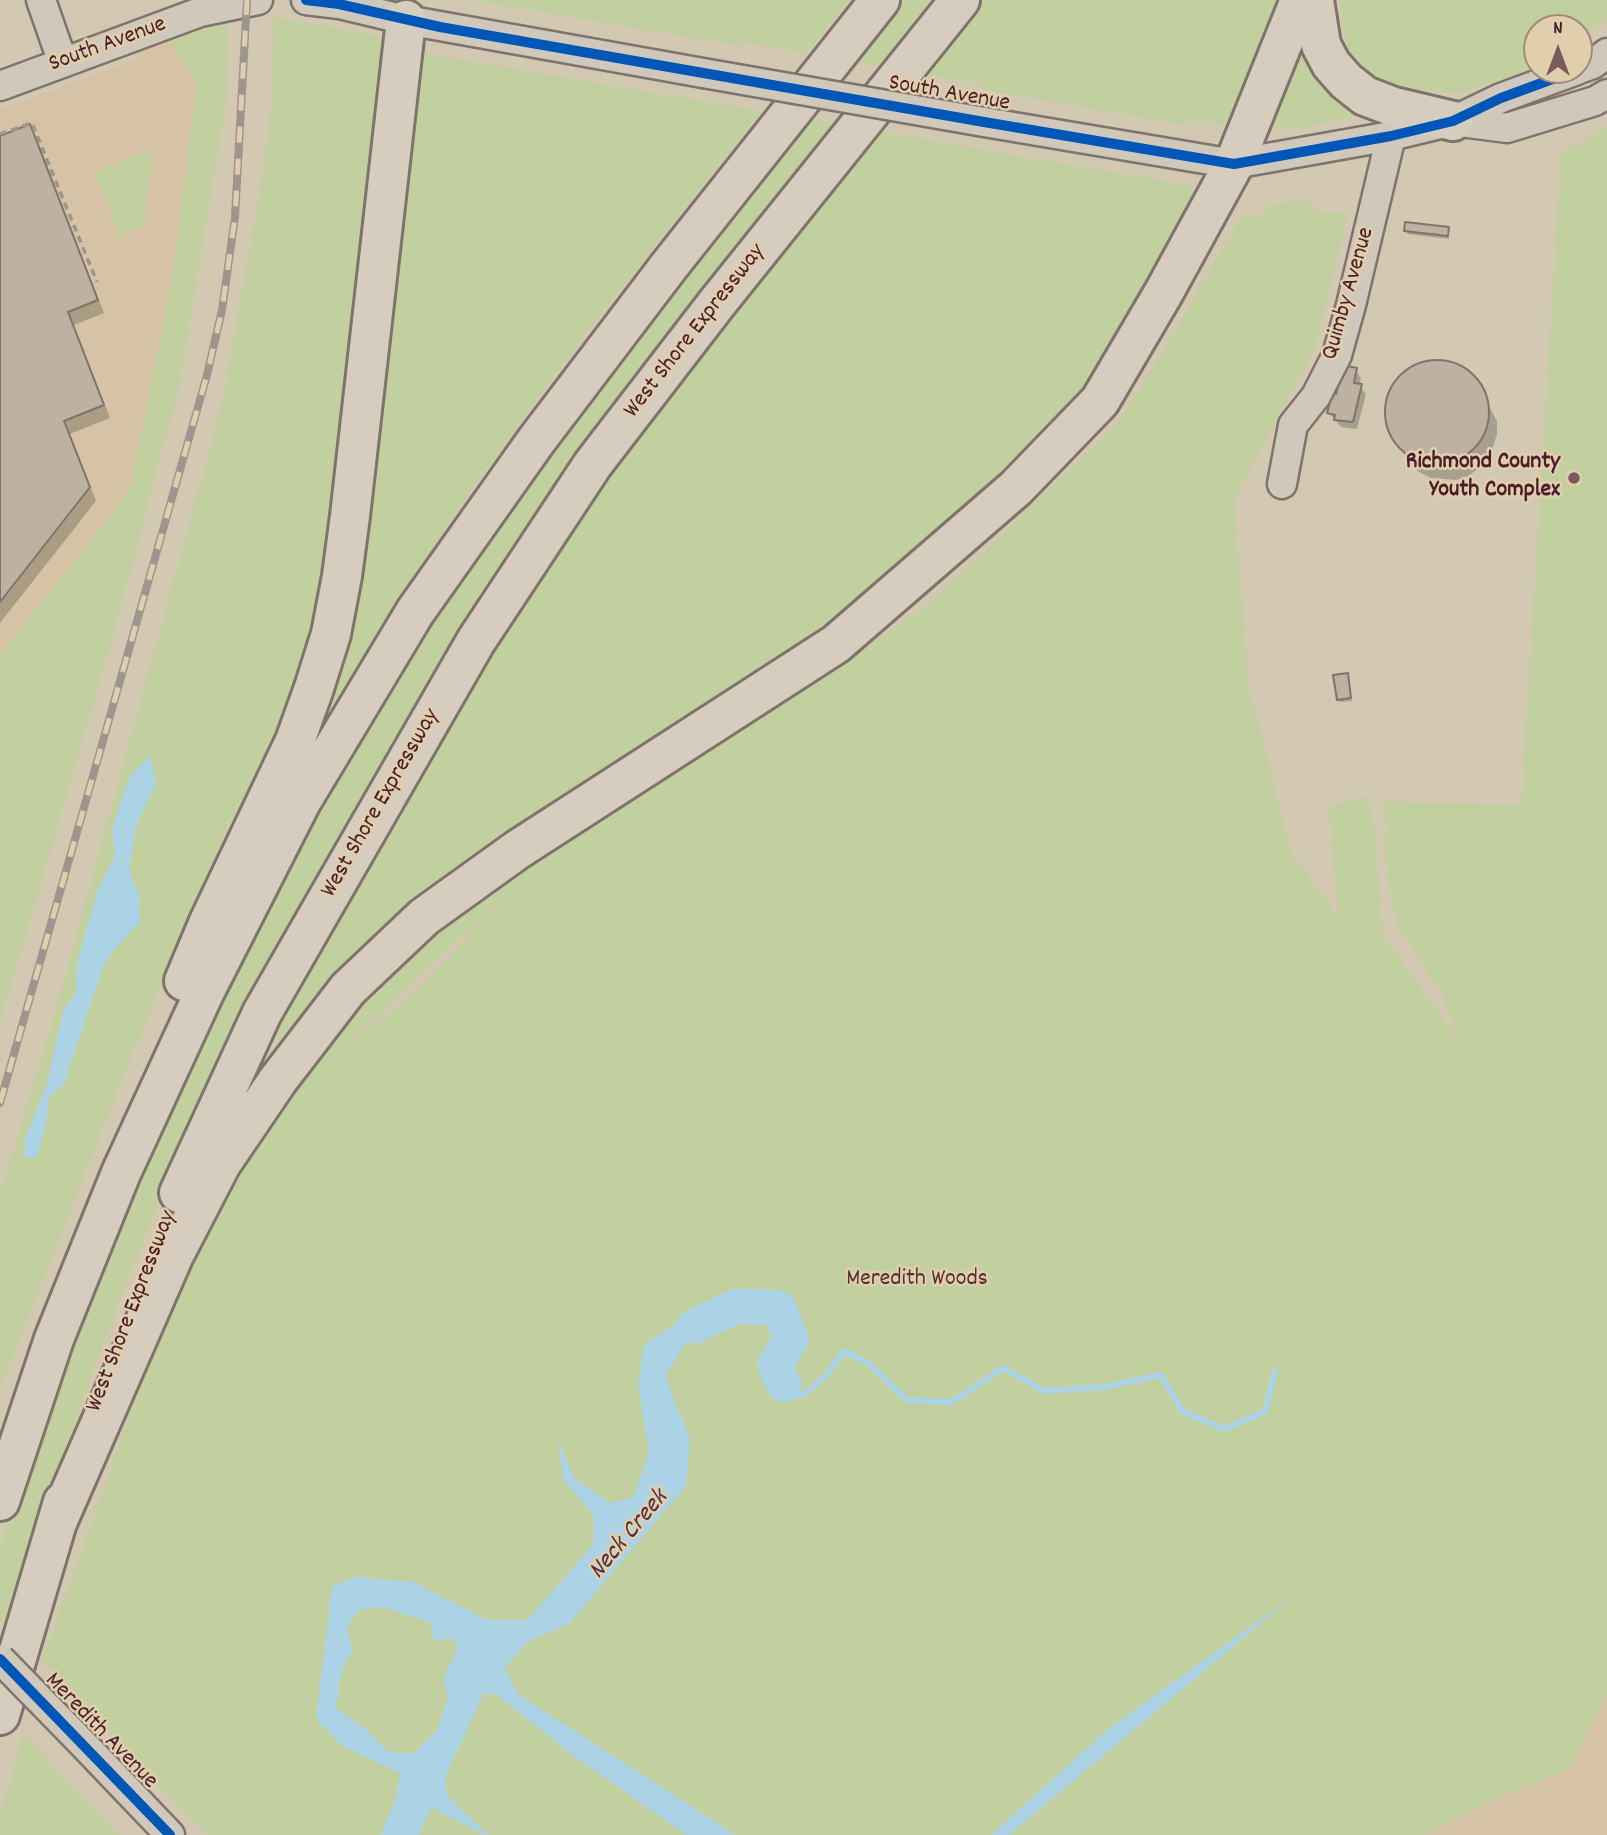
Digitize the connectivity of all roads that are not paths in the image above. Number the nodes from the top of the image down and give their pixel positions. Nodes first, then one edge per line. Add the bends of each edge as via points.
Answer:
1 (41, 0) edge
2 (258, 0) edge
3 (306, 0) edge
4 (880, 0) edge
5 (960, 0) edge
6 (1300, 0) edge
7 (1314, 0) edge
8 (408, 10) edge
9 (1607, 53) edge
10 (63, 62) junction
11 (1593, 64) edge
12 (1541, 84) edge
13 (0, 86) edge
14 (1607, 94) edge
15 (1452, 121) junction
16 (1391, 136) junction
17 (1234, 164) junction
18 (1282, 484) dead end
19 (54, 1339) junction
20 (0, 1501) edge
21 (55, 1525) junction
22 (0, 1659) edge
23 (0, 1714) edge
24 (170, 1835) edge

1 - 10 street
2 - 10 street, South Avenue via 200,12
3 - 8 street, South Avenue
4 - 19 highway via 536,441 415,612 301,802 204,993 121,1173
5 - 21 highway, West Shore Expressway via 593,464 476,641 262,1013 179,1192
6 - 17 highway
7 - 15 highway via 1321,45 1346,81 1365,96 1394,107
8 - 17 street, South Avenue, bridge via 703,73
8 - 19 highway via 350,516 331,634 295,741 208,924 108,1166
9 - 11 street, South Avenue
10 - 13 street, South Avenue
12 - 15 street, South Avenue
14 - 15 street, South Avenue via 1507,128
15 - 16 street, South Avenue
16 - 17 street, South Avenue
16 - 18 street, Quimby Avenue via 1337,355 1317,396 1293,425
17 - 21 highway via 1100,401 1016,488 836,644 517,850 424,917 348,989 221,1164 174,1255
19 - 20 highway
21 - 23 highway, West Shore Expressway
22 - 24 street, Meredith Avenue, bridge

